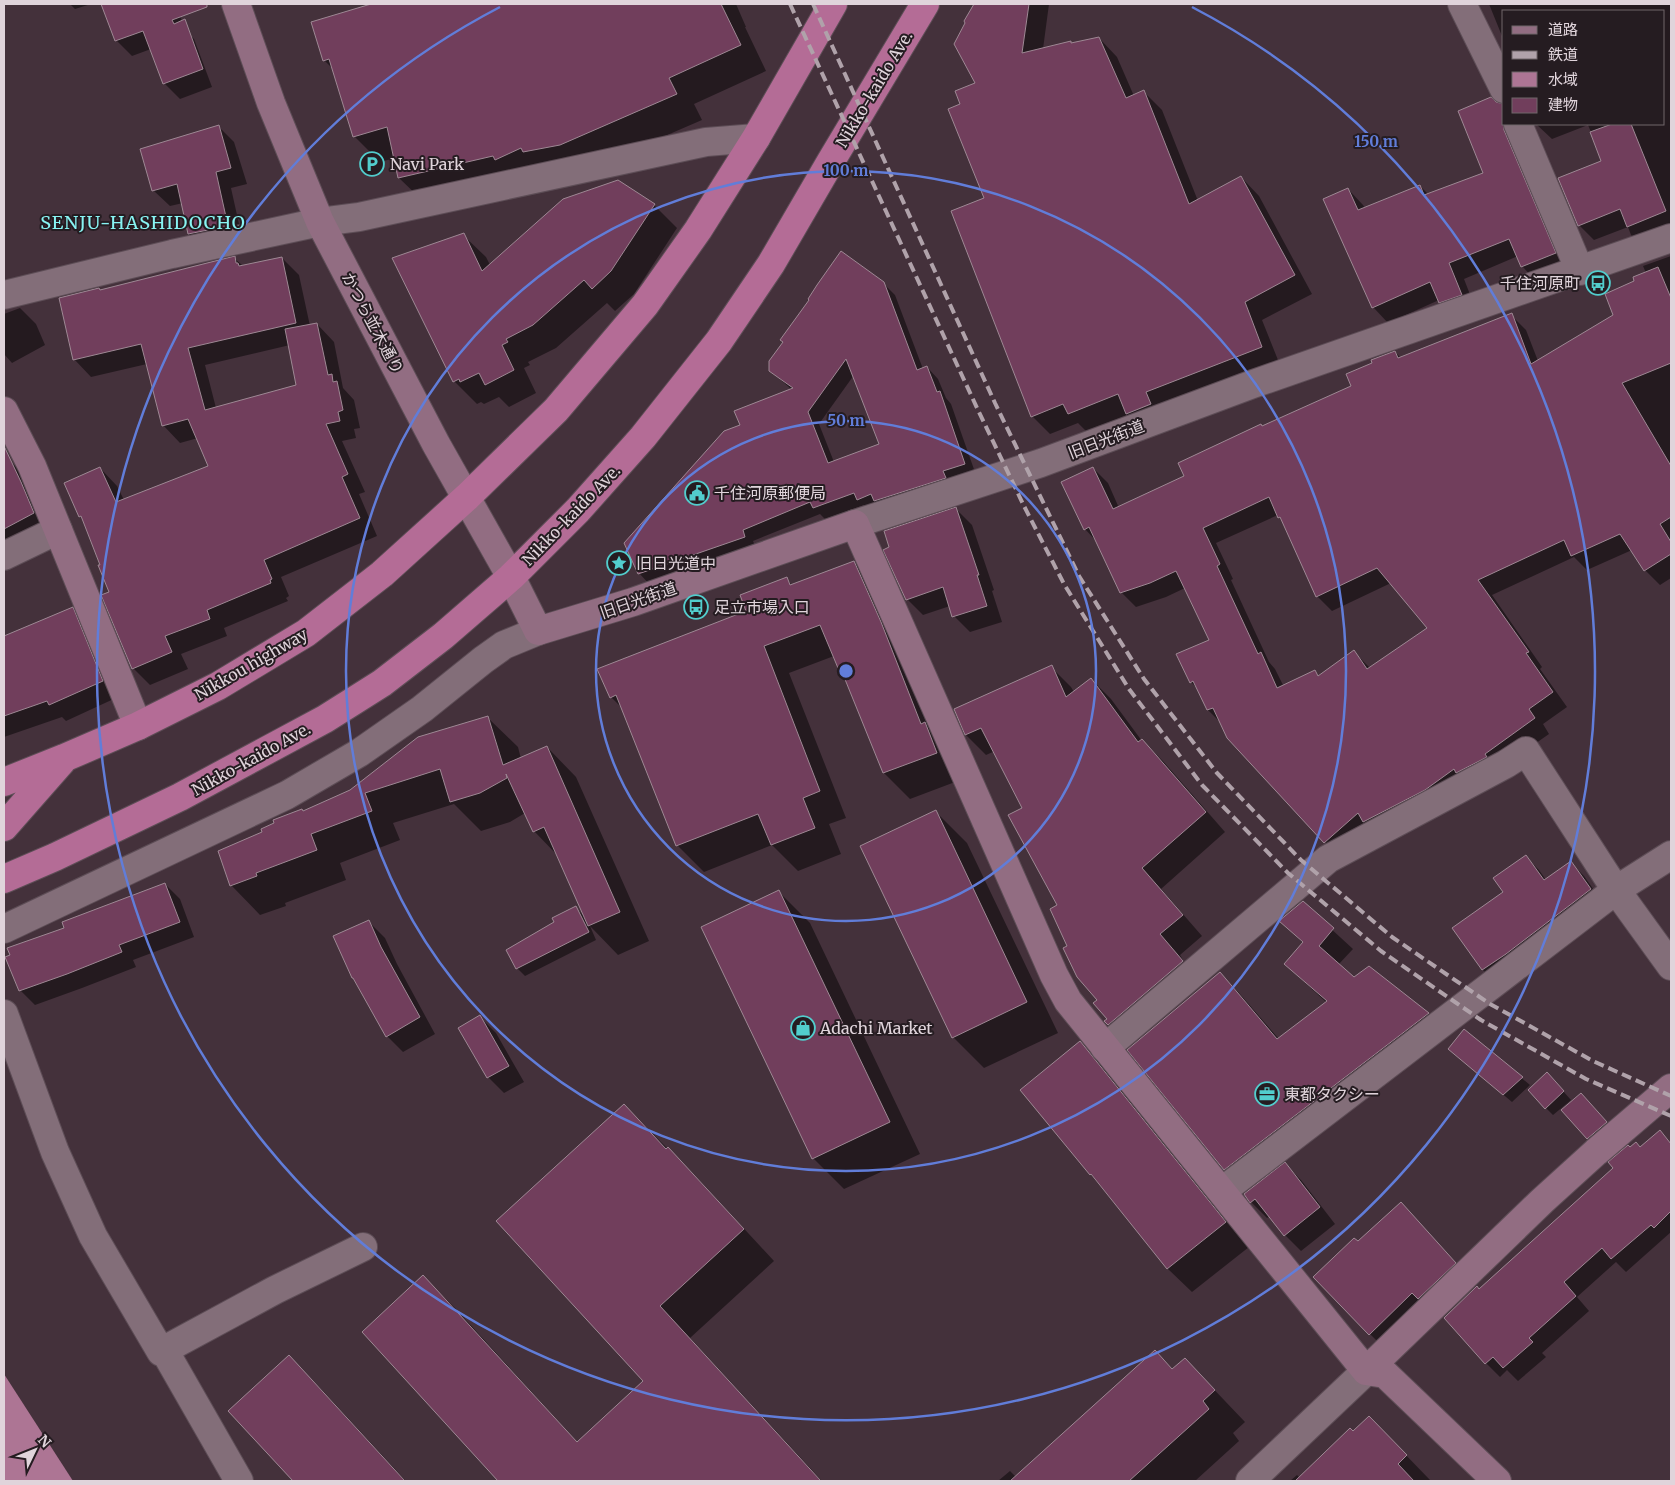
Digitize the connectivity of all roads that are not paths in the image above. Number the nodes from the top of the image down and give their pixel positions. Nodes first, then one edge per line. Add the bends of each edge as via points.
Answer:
1 (236, 4) edge
2 (834, 4) edge
3 (925, 4) edge
4 (1462, 4) edge
5 (1502, 85) edge
6 (1518, 125) edge
7 (756, 138) junction
8 (320, 222) junction
9 (1671, 238) edge
10 (1580, 271) junction
11 (4, 295) edge
12 (4, 411) edge
13 (467, 497) junction
14 (855, 524) junction
15 (58, 530) junction
16 (4, 556) edge
17 (511, 577) junction
18 (538, 631) junction
19 (138, 726) junction
20 (64, 758) junction
21 (4, 782) edge
22 (4, 827) edge
23 (1671, 855) edge
24 (4, 879) edge
25 (1616, 890) junction
26 (4, 929) edge
27 (1671, 966) edge
28 (4, 1014) edge
29 (1106, 1048) junction
30 (1671, 1088) edge
31 (1222, 1191) junction
32 (363, 1247) dead end
33 (164, 1350) junction
34 (1366, 1371) junction
35 (239, 1481) edge
36 (1250, 1481) edge
37 (1497, 1481) edge

1 - 8 street, かつら並木通り via 271,103
2 - 7 highway
3 - 17 highway, Nikko-kaido Ave. via 771,264 719,340 643,437 578,510
4 - 5 street
6 - 10 street
7 - 8 street via 706,142 359,217
7 - 13 highway via 698,230 644,305 556,410
8 - 11 street
8 - 13 street, かつら並木通り
9 - 10 street, 旧日光街道
10 - 14 street, 旧日光街道 via 1253,384 1041,463
12 - 15 street via 32,466
13 - 17 street, かつら並木通り
13 - 19 highway, Nikkou highway via 382,574 306,633 218,686
14 - 18 street, 旧日光街道 via 633,602
14 - 29 street via 1054,975 1068,1002
15 - 16 street
15 - 19 street
17 - 18 street, かつら並木通り
17 - 24 highway, Nikko-kaido Ave. via 382,683 325,718 180,797
18 - 26 street via 504,645 359,753 287,795
19 - 20 highway, Nikkou highway
20 - 21 highway, Nikkou highway
20 - 22 highway
23 - 25 street
25 - 27 street
25 - 29 street via 1526,751 1328,859
25 - 31 street
28 - 33 street via 55,1152 92,1236 161,1352
29 - 31 street
30 - 34 street via 1542,1201
31 - 34 street
32 - 33 street
33 - 35 street
34 - 36 street
34 - 37 street via 1385,1374

